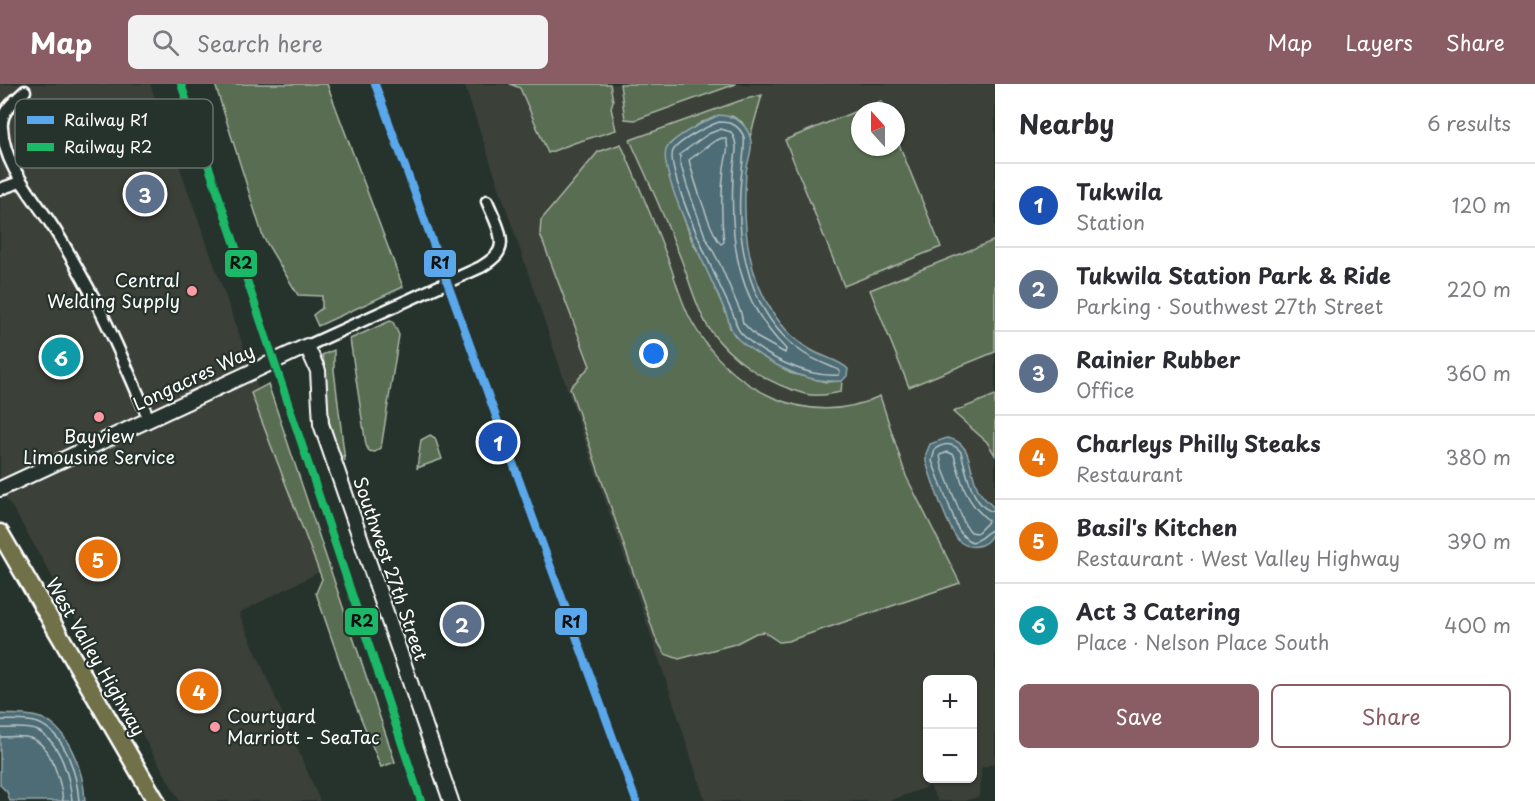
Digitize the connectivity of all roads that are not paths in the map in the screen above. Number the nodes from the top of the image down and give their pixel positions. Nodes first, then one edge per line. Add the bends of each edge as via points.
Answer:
1 (25, 91) dead end
2 (17, 99) edge
3 (15, 101) edge
4 (20, 182) junction
5 (0, 189) edge
6 (487, 201) dead end
7 (307, 346) junction
8 (149, 419) junction
9 (0, 489) edge
10 (0, 533) edge
11 (156, 801) edge
12 (451, 801) edge

1 - 2 street
3 - 4 street via 6,110 2,129
4 - 5 street
4 - 8 street via 52,225 91,293
6 - 7 street, Longacres Way via 501,241 499,252 481,267
7 - 8 street, Longacres Way
7 - 12 street, Southwest 27th Street via 318,371 321,424
8 - 9 street, Longacres Way
10 - 11 main road, West Valley Highway

